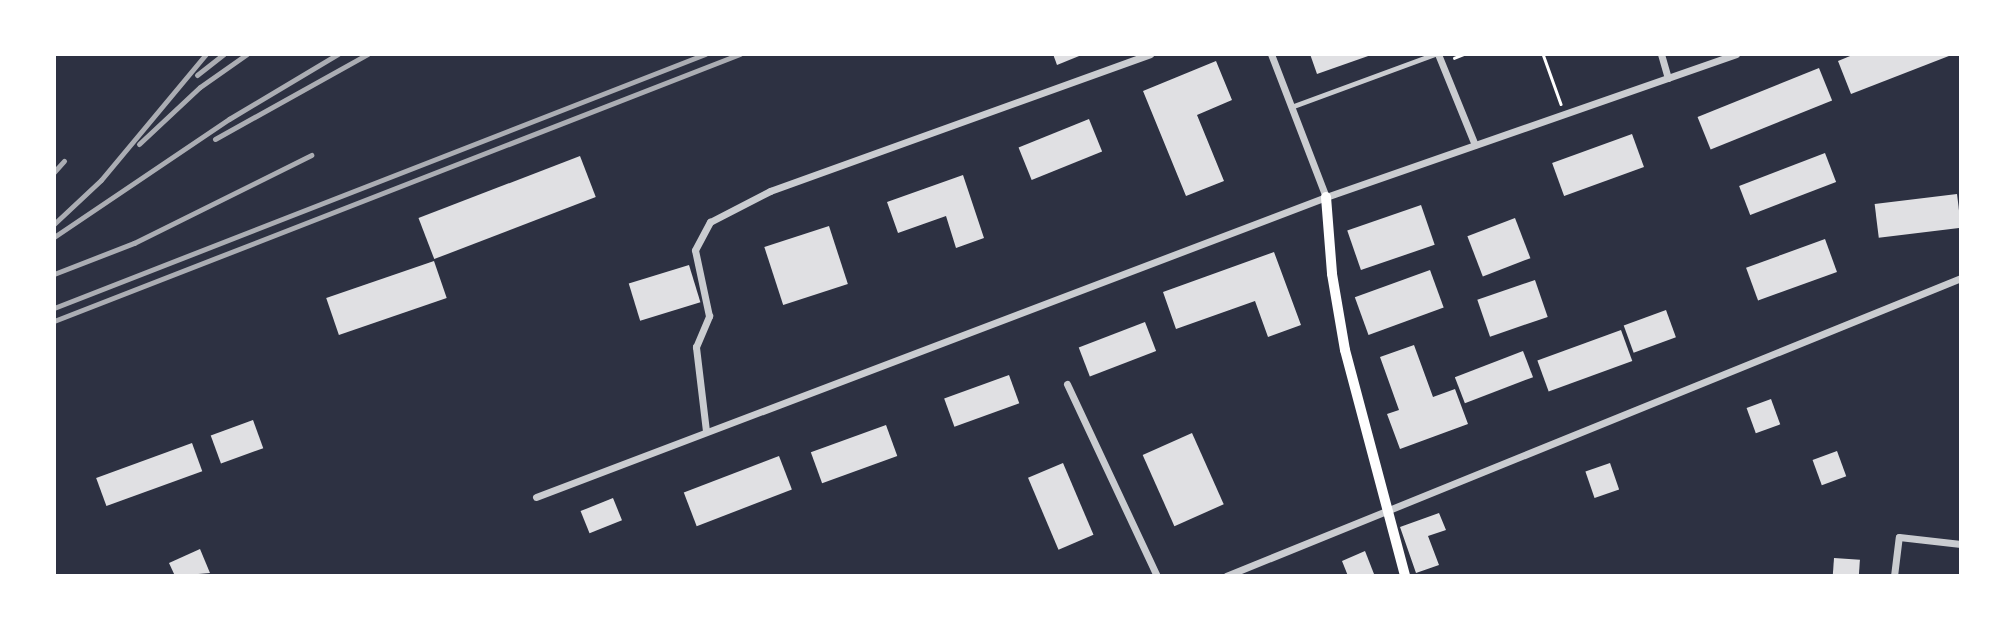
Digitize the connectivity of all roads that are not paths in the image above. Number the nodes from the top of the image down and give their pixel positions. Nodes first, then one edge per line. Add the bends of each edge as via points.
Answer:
1 (1150, 54) edge
2 (1271, 54) edge
3 (1436, 54) edge
4 (1661, 54) edge
5 (1736, 54) edge
6 (1668, 78) junction
7 (1291, 107) junction
8 (1475, 145) junction
9 (1326, 197) junction
10 (1961, 278) edge
11 (1067, 384) dead end
12 (706, 431) junction
13 (536, 497) dead end
14 (1387, 512) junction
15 (1961, 544) edge
16 (1157, 576) edge
17 (1226, 576) edge
18 (1405, 576) edge
19 (1894, 576) edge

1 - 12 street via 770,191 710,222 695,250 709,316 696,346
2 - 7 street
3 - 7 lane
3 - 8 street
4 - 6 street
5 - 6 street
6 - 8 street
7 - 9 street
8 - 9 street
9 - 12 street
9 - 14 main road via 1332,274 1345,350
10 - 14 street
11 - 16 street
12 - 13 street
14 - 17 street
14 - 18 main road
15 - 19 street via 1899,537

